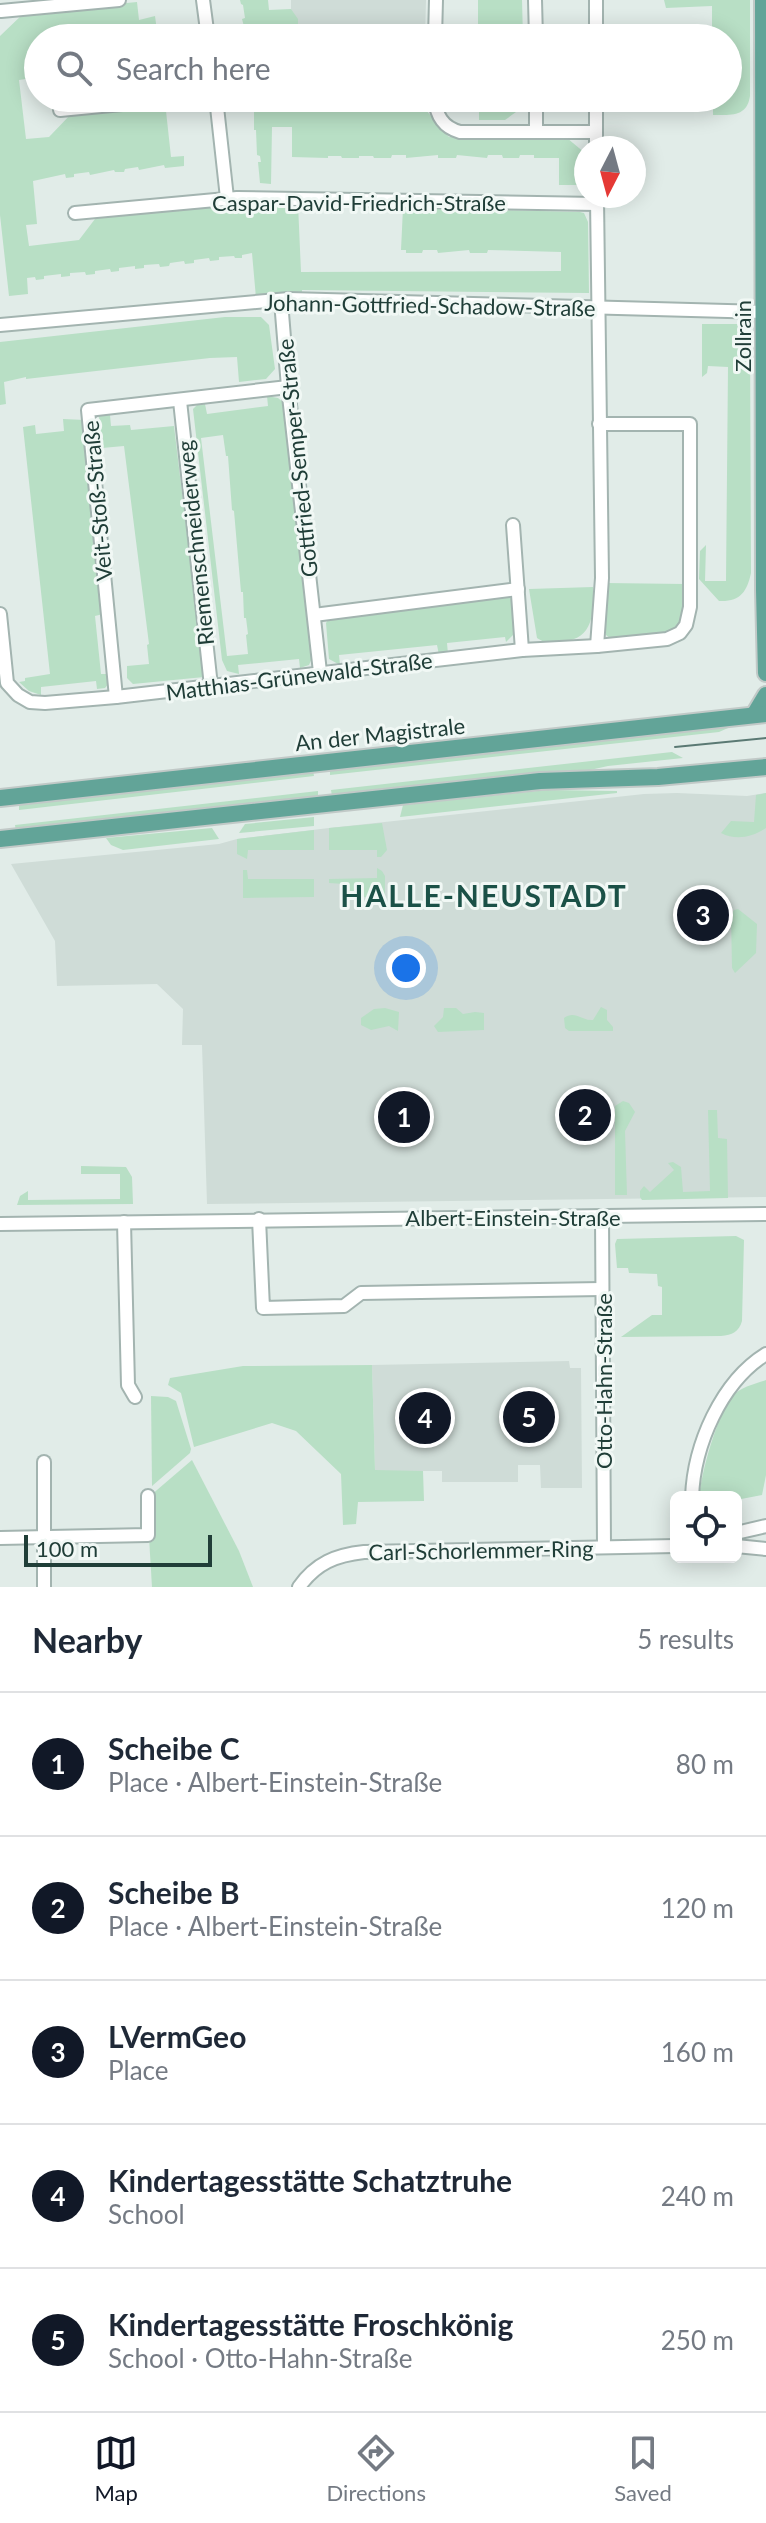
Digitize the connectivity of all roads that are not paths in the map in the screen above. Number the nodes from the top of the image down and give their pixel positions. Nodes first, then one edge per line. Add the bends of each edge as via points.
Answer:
1 (119, 0) edge
2 (203, 0) edge
3 (436, 0) edge
4 (535, 0) edge
5 (596, 0) edge
6 (763, 0) edge
7 (1, 11) edge
8 (206, 24) edge
9 (435, 24) edge
10 (536, 24) edge
11 (596, 24) edge
12 (218, 112) edge
13 (437, 112) edge
14 (536, 112) edge
15 (596, 112) edge
16 (536, 131) junction
17 (596, 132) junction
18 (596, 136) edge
19 (227, 198) junction
20 (574, 200) edge
21 (597, 208) edge
22 (75, 213) dead end
23 (281, 301) junction
24 (597, 307) junction
25 (765, 312) edge
26 (0, 325) edge
27 (288, 387) junction
28 (180, 401) junction
29 (599, 424) junction
30 (513, 525) dead end
31 (518, 589) junction
32 (0, 614) edge
33 (314, 615) junction
34 (597, 646) junction
35 (522, 650) junction
36 (320, 672) junction
37 (766, 673) edge
38 (211, 686) junction
39 (766, 695) edge
40 (116, 697) junction
41 (760, 714) edge
42 (766, 754) edge
43 (766, 767) edge
44 (728, 771) junction
45 (0, 798) edge
46 (0, 839) edge
47 (766, 1214) edge
48 (602, 1216) junction
49 (259, 1219) junction
50 (124, 1222) junction
51 (0, 1224) edge
52 (602, 1289) junction
53 (766, 1354) edge
54 (135, 1397) dead end
55 (44, 1462) dead end
56 (692, 1491) edge
57 (148, 1496) dead end
58 (766, 1526) edge
59 (742, 1532) edge
60 (0, 1538) edge
61 (44, 1538) junction
62 (670, 1546) edge
63 (604, 1547) junction
64 (742, 1547) edge
65 (766, 1549) edge
66 (44, 1587) edge
67 (299, 1587) edge

1 - 7 street
2 - 8 street
3 - 9 street
4 - 10 street
5 - 11 street
6 - 25 main road, Zollrain
12 - 19 street
13 - 16 street via 452,130 471,134
14 - 16 street
15 - 17 street
16 - 17 street
17 - 18 street
19 - 20 street, Caspar-David-Friedrich-Straße
19 - 22 street, Caspar-David-Friedrich-Straße
21 - 24 street
23 - 24 street, Johann-Gottfried-Schadow-Straße
23 - 26 street, Johann-Gottfried-Schadow-Straße
23 - 27 street, Gottfried-Semper-Straße
24 - 25 street, Johann-Gottfried-Schadow-Straße
24 - 29 street
25 - 37 main road, Zollrain
27 - 28 street, Veit-Stoß-Straße
27 - 33 street, Gottfried-Semper-Straße
28 - 38 street, Riemenschneiderweg
28 - 40 street, Veit-Stoß-Straße via 88,410
29 - 34 street via 602,578
29 - 34 street, Matthias-Grünewald-Straße via 690,424 690,607 686,625 667,639
30 - 31 street
31 - 33 street
31 - 35 street
32 - 40 street, Matthias-Grünewald-Straße via 7,683 18,695 45,703
33 - 36 street, Gottfried-Semper-Straße
34 - 35 street, Matthias-Grünewald-Straße
35 - 36 street, Matthias-Grünewald-Straße
36 - 38 street, Matthias-Grünewald-Straße
38 - 40 street, Matthias-Grünewald-Straße
39 - 41 main road
41 - 45 main road, An der Magistrale
42 - 44 main road
43 - 44 main road
44 - 46 main road via 525,782
47 - 48 street, Albert-Einstein-Straße
48 - 49 street, Albert-Einstein-Straße
48 - 52 street, Otto-Hahn-Straße
49 - 50 street, Albert-Einstein-Straße
49 - 52 street via 263,1308 344,1306 361,1293
50 - 51 street, Albert-Einstein-Straße
50 - 54 street via 128,1385
52 - 63 street, Otto-Hahn-Straße
53 - 56 street via 737,1379 714,1415 699,1453
55 - 61 street
57 - 61 street via 148,1535
58 - 59 street
60 - 61 street
61 - 66 street
62 - 63 street, Carl-Schorlemmer-Ring
63 - 67 street, Carl-Schorlemmer-Ring via 341,1554 324,1562
64 - 65 street

